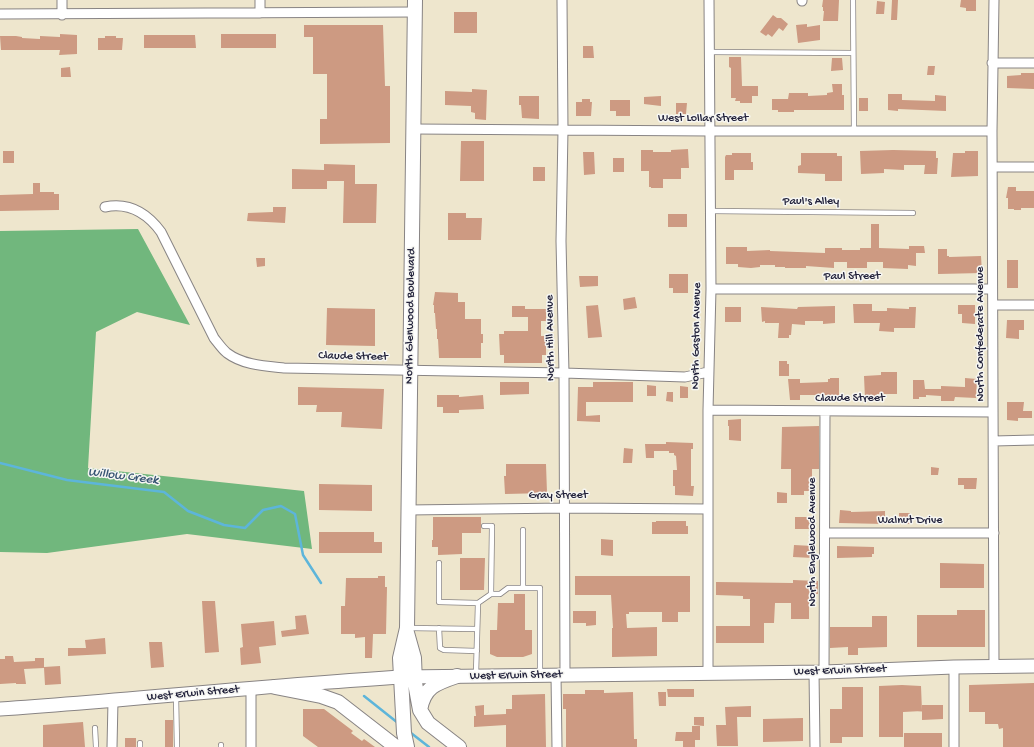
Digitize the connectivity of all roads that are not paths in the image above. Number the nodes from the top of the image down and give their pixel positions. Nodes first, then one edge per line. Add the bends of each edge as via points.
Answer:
1 (62, 0) edge
2 (260, 0) edge
3 (562, 0) edge
4 (709, 0) edge
5 (853, 0) edge
6 (994, 0) edge
7 (415, 6) edge
8 (260, 13) junction
9 (0, 14) edge
10 (62, 15) junction
11 (710, 52) junction
12 (853, 53) junction
13 (992, 63) junction
14 (1034, 63) edge
15 (414, 128) junction
16 (563, 130) junction
17 (710, 131) junction
18 (854, 131) junction
19 (992, 131) junction
20 (993, 167) junction
21 (1034, 167) edge
22 (105, 207) dead end
23 (710, 211) junction
24 (913, 213) dead end
25 (711, 290) junction
26 (992, 290) junction
27 (993, 305) junction
28 (1034, 305) edge
29 (410, 370) junction
30 (708, 372) junction
31 (564, 373) junction
32 (708, 410) junction
33 (825, 412) junction
34 (993, 412) junction
35 (1034, 440) edge
36 (994, 441) junction
37 (565, 508) junction
38 (708, 509) junction
39 (408, 510) junction
40 (484, 526) dead end
41 (523, 530) dead end
42 (825, 533) junction
43 (994, 533) junction
44 (439, 563) dead end
45 (523, 588) junction
46 (491, 594) junction
47 (478, 603) junction
48 (439, 628) junction
49 (477, 628) junction
50 (407, 630) junction
51 (476, 651) junction
52 (1034, 666) edge
53 (954, 667) junction
54 (994, 667) junction
55 (708, 672) junction
56 (819, 672) junction
57 (560, 675) junction
58 (457, 676) junction
59 (476, 676) junction
60 (540, 676) junction
61 (408, 677) junction
62 (275, 687) junction
63 (251, 689) junction
64 (176, 696) junction
65 (113, 701) junction
66 (0, 709) edge
67 (420, 710) junction
68 (96, 728) dead end
69 (96, 747) edge
70 (112, 747) edge
71 (177, 747) edge
72 (250, 747) edge
73 (396, 747) edge
74 (407, 747) edge
75 (459, 747) edge
76 (557, 747) edge
77 (815, 747) edge
78 (954, 747) edge

1 - 10 street
2 - 8 street
3 - 16 street, North Hill Avenue
4 - 11 street, North Gaston Avenue
5 - 12 lane
6 - 13 street, North Confederate Avenue
7 - 8 street
7 - 15 main road, North Glenwood Boulevard
8 - 10 street
9 - 10 street
11 - 12 lane
11 - 17 street, North Gaston Avenue
12 - 18 lane
13 - 14 street
13 - 19 street, North Confederate Avenue
15 - 16 street, West Lollar Street
15 - 29 main road, North Glenwood Boulevard
16 - 17 street, West Lollar Street
16 - 31 street, North Hill Avenue via 561,241
17 - 18 street, West Lollar Street
17 - 23 street, North Gaston Avenue
18 - 19 street, West Lollar Street
19 - 20 street, North Confederate Avenue
20 - 21 street
20 - 26 street, North Confederate Avenue
22 - 29 street, Claude Street via 133,208 154,222 214,338 226,352 238,359 252,364 284,368
23 - 24 lane, Paul's Alley
23 - 25 street, North Gaston Avenue
25 - 26 street, Paul Street
25 - 30 street, North Gaston Avenue
26 - 27 street, North Confederate Avenue
27 - 28 street
27 - 34 street, North Confederate Avenue
29 - 31 street, Claude Street
29 - 39 main road, North Glenwood Boulevard
30 - 31 street, Claude Street via 685,377
30 - 32 street, North Gaston Avenue
31 - 37 street, North Hill Avenue
32 - 33 street, Claude Street
32 - 38 street, North Gaston Avenue
33 - 34 street, Claude Street
33 - 42 street, North Englewood Avenue
34 - 36 street, North Confederate Avenue
35 - 36 street
36 - 43 street, North Confederate Avenue
37 - 38 street, Gray Street
37 - 39 street, Gray Street
37 - 57 street, North Hill Avenue
38 - 55 street, North Gaston Avenue
39 - 50 main road, North Glenwood Boulevard
40 - 46 lane via 492,526
41 - 45 lane
42 - 43 street, Walnut Drive
42 - 56 street, North Englewood Avenue
43 - 54 street, North Confederate Avenue
44 - 47 lane via 438,602
45 - 46 lane via 508,588 500,594
45 - 60 lane via 540,588
46 - 47 lane
47 - 49 lane
48 - 49 lane
48 - 50 lane
48 - 51 lane via 440,648
49 - 51 lane
50 - 61 main road, North Glenwood Boulevard via 400,658
51 - 59 lane
52 - 54 main road, West Erwin Street
53 - 54 main road, West Erwin Street
53 - 56 main road, West Erwin Street
53 - 78 street
55 - 56 main road, West Erwin Street
55 - 57 main road, West Erwin Street
56 - 77 street, North Englewood Avenue
57 - 60 main road, West Erwin Street
57 - 76 street, North Hill Avenue
58 - 59 main road, West Erwin Street
58 - 61 main road, West Erwin Street
58 - 67 main road via 429,689
59 - 60 main road, West Erwin Street
61 - 62 main road, West Erwin Street
61 - 67 main road
61 - 74 main road via 404,733
62 - 63 main road, West Erwin Street
62 - 73 main road via 338,702
63 - 64 main road, West Erwin Street
63 - 72 street
64 - 65 main road, West Erwin Street
64 - 71 lane
65 - 66 main road, West Erwin Street
65 - 70 street
67 - 75 main road via 428,723
68 - 69 lane

